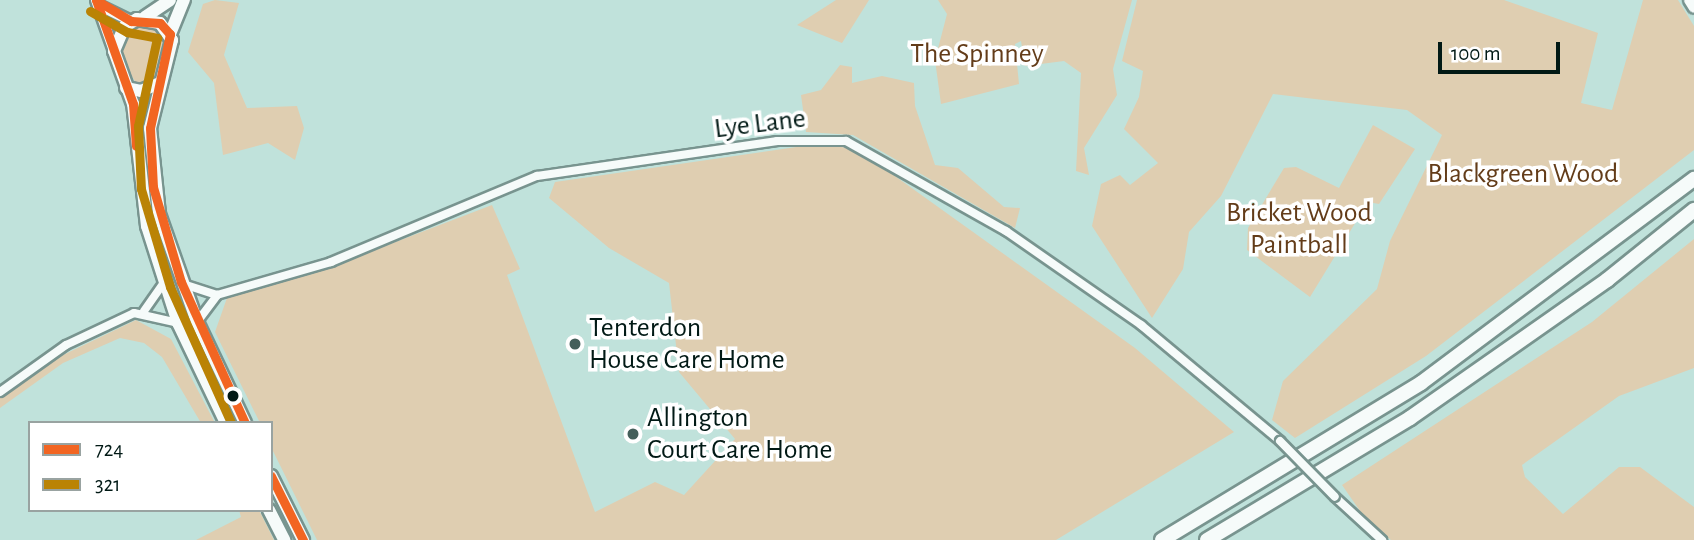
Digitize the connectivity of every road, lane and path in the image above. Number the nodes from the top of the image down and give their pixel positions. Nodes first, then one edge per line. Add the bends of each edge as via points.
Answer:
1 (170, 0) edge
2 (184, 0) edge
3 (1689, 0) edge
4 (97, 3) edge
5 (1694, 8) edge
6 (145, 18) junction
7 (131, 21) junction
8 (170, 34) junction
9 (114, 51) junction
10 (160, 83) junction
11 (126, 88) junction
12 (1694, 178) edge
13 (1694, 210) edge
14 (181, 282) junction
15 (163, 284) junction
16 (216, 295) junction
17 (144, 311) junction
18 (197, 322) junction
19 (178, 323) junction
20 (0, 392) edge
21 (225, 421) edge
22 (244, 421) edge
23 (273, 480) edge
24 (271, 512) edge
25 (284, 540) edge
26 (303, 540) edge
27 (1162, 540) edge
28 (1207, 540) edge
29 (1382, 540) edge

1 - 6 highway
2 - 8 highway
3 - 5 street
4 - 7 main road
4 - 9 main road
6 - 7 highway
6 - 8 highway
7 - 9 highway
8 - 10 highway
9 - 11 highway
10 - 11 highway via 141,91
10 - 14 highway via 150,166
11 - 15 highway via 147,226
12 - 27 highway via 1590,263 1421,383
13 - 28 highway via 1607,280 1410,418
14 - 16 street
14 - 18 highway
15 - 17 street
15 - 19 highway
16 - 18 street
16 - 29 street, Lye Lane, bridge via 331,262 537,176 777,141 846,141 1017,239 1141,325 1280,441
17 - 19 street
17 - 20 street via 66,345
18 - 22 highway
19 - 21 highway
23 - 26 highway
24 - 25 highway

